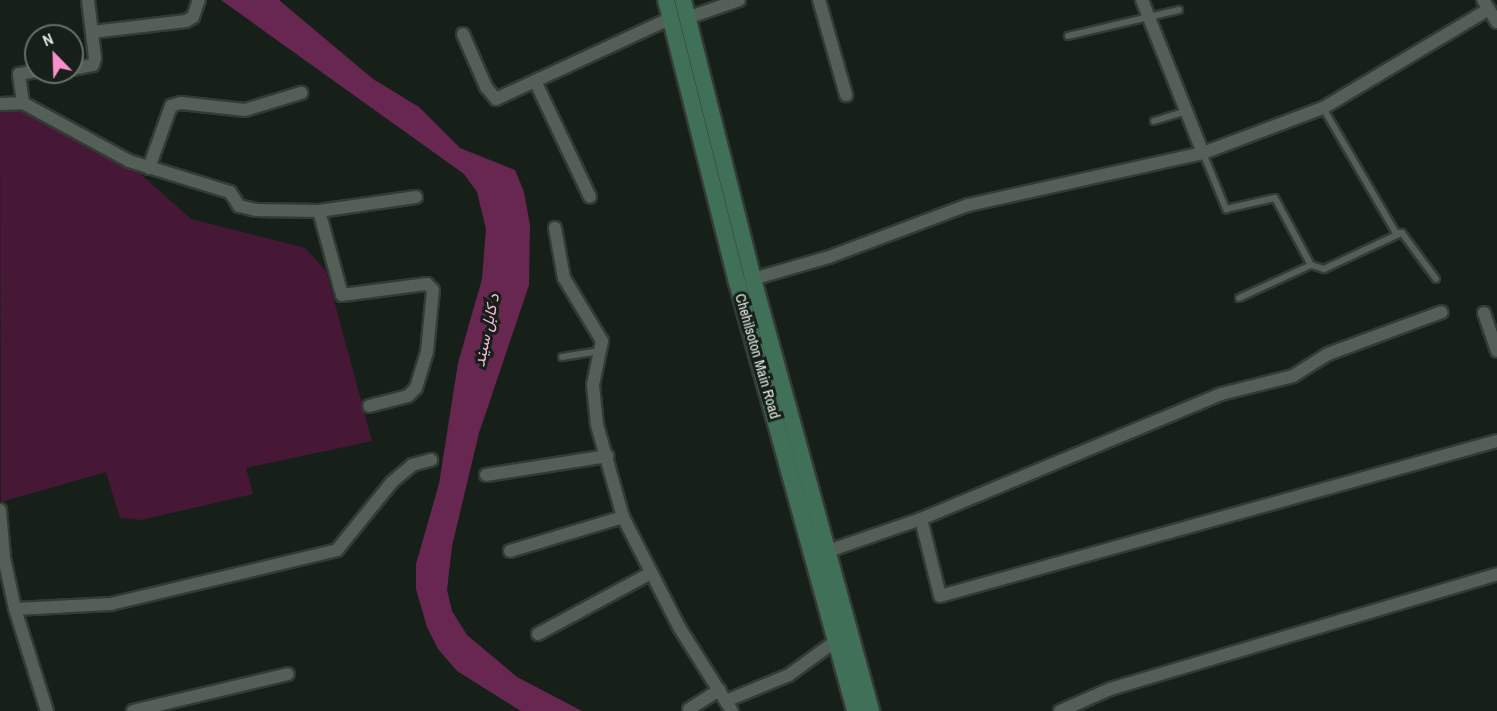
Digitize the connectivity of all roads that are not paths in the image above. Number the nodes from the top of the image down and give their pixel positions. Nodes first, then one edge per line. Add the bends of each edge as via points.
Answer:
1 (88, 0) edge
2 (199, 0) edge
3 (666, 0) edge
4 (683, 0) edge
5 (739, 0) edge
6 (819, 0) edge
7 (1142, 0) edge
8 (1486, 5) edge
9 (1179, 10) dead end
10 (679, 18) junction
11 (1148, 20) junction
12 (1497, 22) edge
13 (92, 32) junction
14 (463, 34) dead end
15 (1068, 36) dead end
16 (84, 67) edge
17 (24, 73) edge
18 (535, 81) junction
19 (302, 93) dead end
20 (846, 95) dead end
21 (23, 103) junction
22 (0, 104) edge
23 (1323, 108) junction
24 (1186, 111) junction
25 (1154, 120) dead end
26 (1203, 153) junction
27 (149, 168) junction
28 (416, 197) dead end
29 (590, 197) dead end
30 (319, 211) junction
31 (555, 228) dead end
32 (1402, 233) junction
33 (1311, 265) junction
34 (753, 279) junction
35 (1436, 279) dead end
36 (1239, 298) dead end
37 (1442, 312) dead end
38 (1484, 313) dead end
39 (600, 351) junction
40 (1497, 351) edge
41 (562, 357) dead end
42 (369, 406) dead end
43 (1497, 441) edge
44 (608, 456) junction
45 (431, 460) dead end
46 (486, 475) dead end
47 (0, 510) edge
48 (623, 518) junction
49 (921, 519) junction
50 (828, 551) junction
51 (510, 552) dead end
52 (2, 558) edge
53 (651, 573) junction
54 (1497, 574) edge
55 (15, 609) junction
56 (538, 634) dead end
57 (837, 640) junction
58 (288, 674) dead end
59 (726, 700) edge
60 (689, 709) dead end
61 (46, 711) edge
62 (132, 711) edge
63 (855, 711) edge
64 (871, 711) edge
65 (1060, 711) edge

1 - 13 street
2 - 13 street via 193,17 186,21
3 - 10 main road, Chehilsoton Main Road
4 - 10 main road, Chehilsoton Main Road
5 - 10 street
6 - 20 street
7 - 11 street
8 - 12 street
8 - 23 street
9 - 11 lane
10 - 18 street
10 - 34 main road, Chehilsoton Main Road
10 - 57 main road, Chehilsoton Main Road via 737,282
11 - 15 lane via 1128,20
11 - 24 street
13 - 16 street via 93,65
14 - 18 street via 486,87 496,99
17 - 21 street via 19,74
18 - 29 street
19 - 27 street via 245,110 181,103 171,106
21 - 22 street
21 - 27 street via 77,135
23 - 26 street
23 - 32 lane via 1369,191 1396,233
24 - 25 lane
24 - 26 street
26 - 33 lane via 1226,209 1275,198
26 - 34 street via 968,205 829,257
27 - 30 street via 230,192 239,206 283,214
28 - 30 street
30 - 42 street via 342,295 427,284 433,290 427,352 416,388 408,396
31 - 39 street via 564,278 602,341
32 - 33 lane via 1324,269
32 - 35 lane
33 - 36 lane
34 - 50 main road, Chehilsoton Main Road
37 - 49 street via 1328,354 1293,376 1221,394
38 - 40 street
39 - 41 lane
39 - 44 street via 592,385 597,425
43 - 49 street via 940,596
44 - 46 street
44 - 48 street
45 - 55 street via 412,465 392,482 337,550 111,604
47 - 52 street
48 - 51 street
48 - 53 street
49 - 50 street
50 - 64 main road, Chehilsoton Main Road
52 - 55 street
53 - 56 street
53 - 59 street via 679,627
54 - 65 street via 1110,689
55 - 61 street
57 - 59 street via 789,675
57 - 63 main road, Chehilsoton Main Road
58 - 62 street
59 - 60 street

